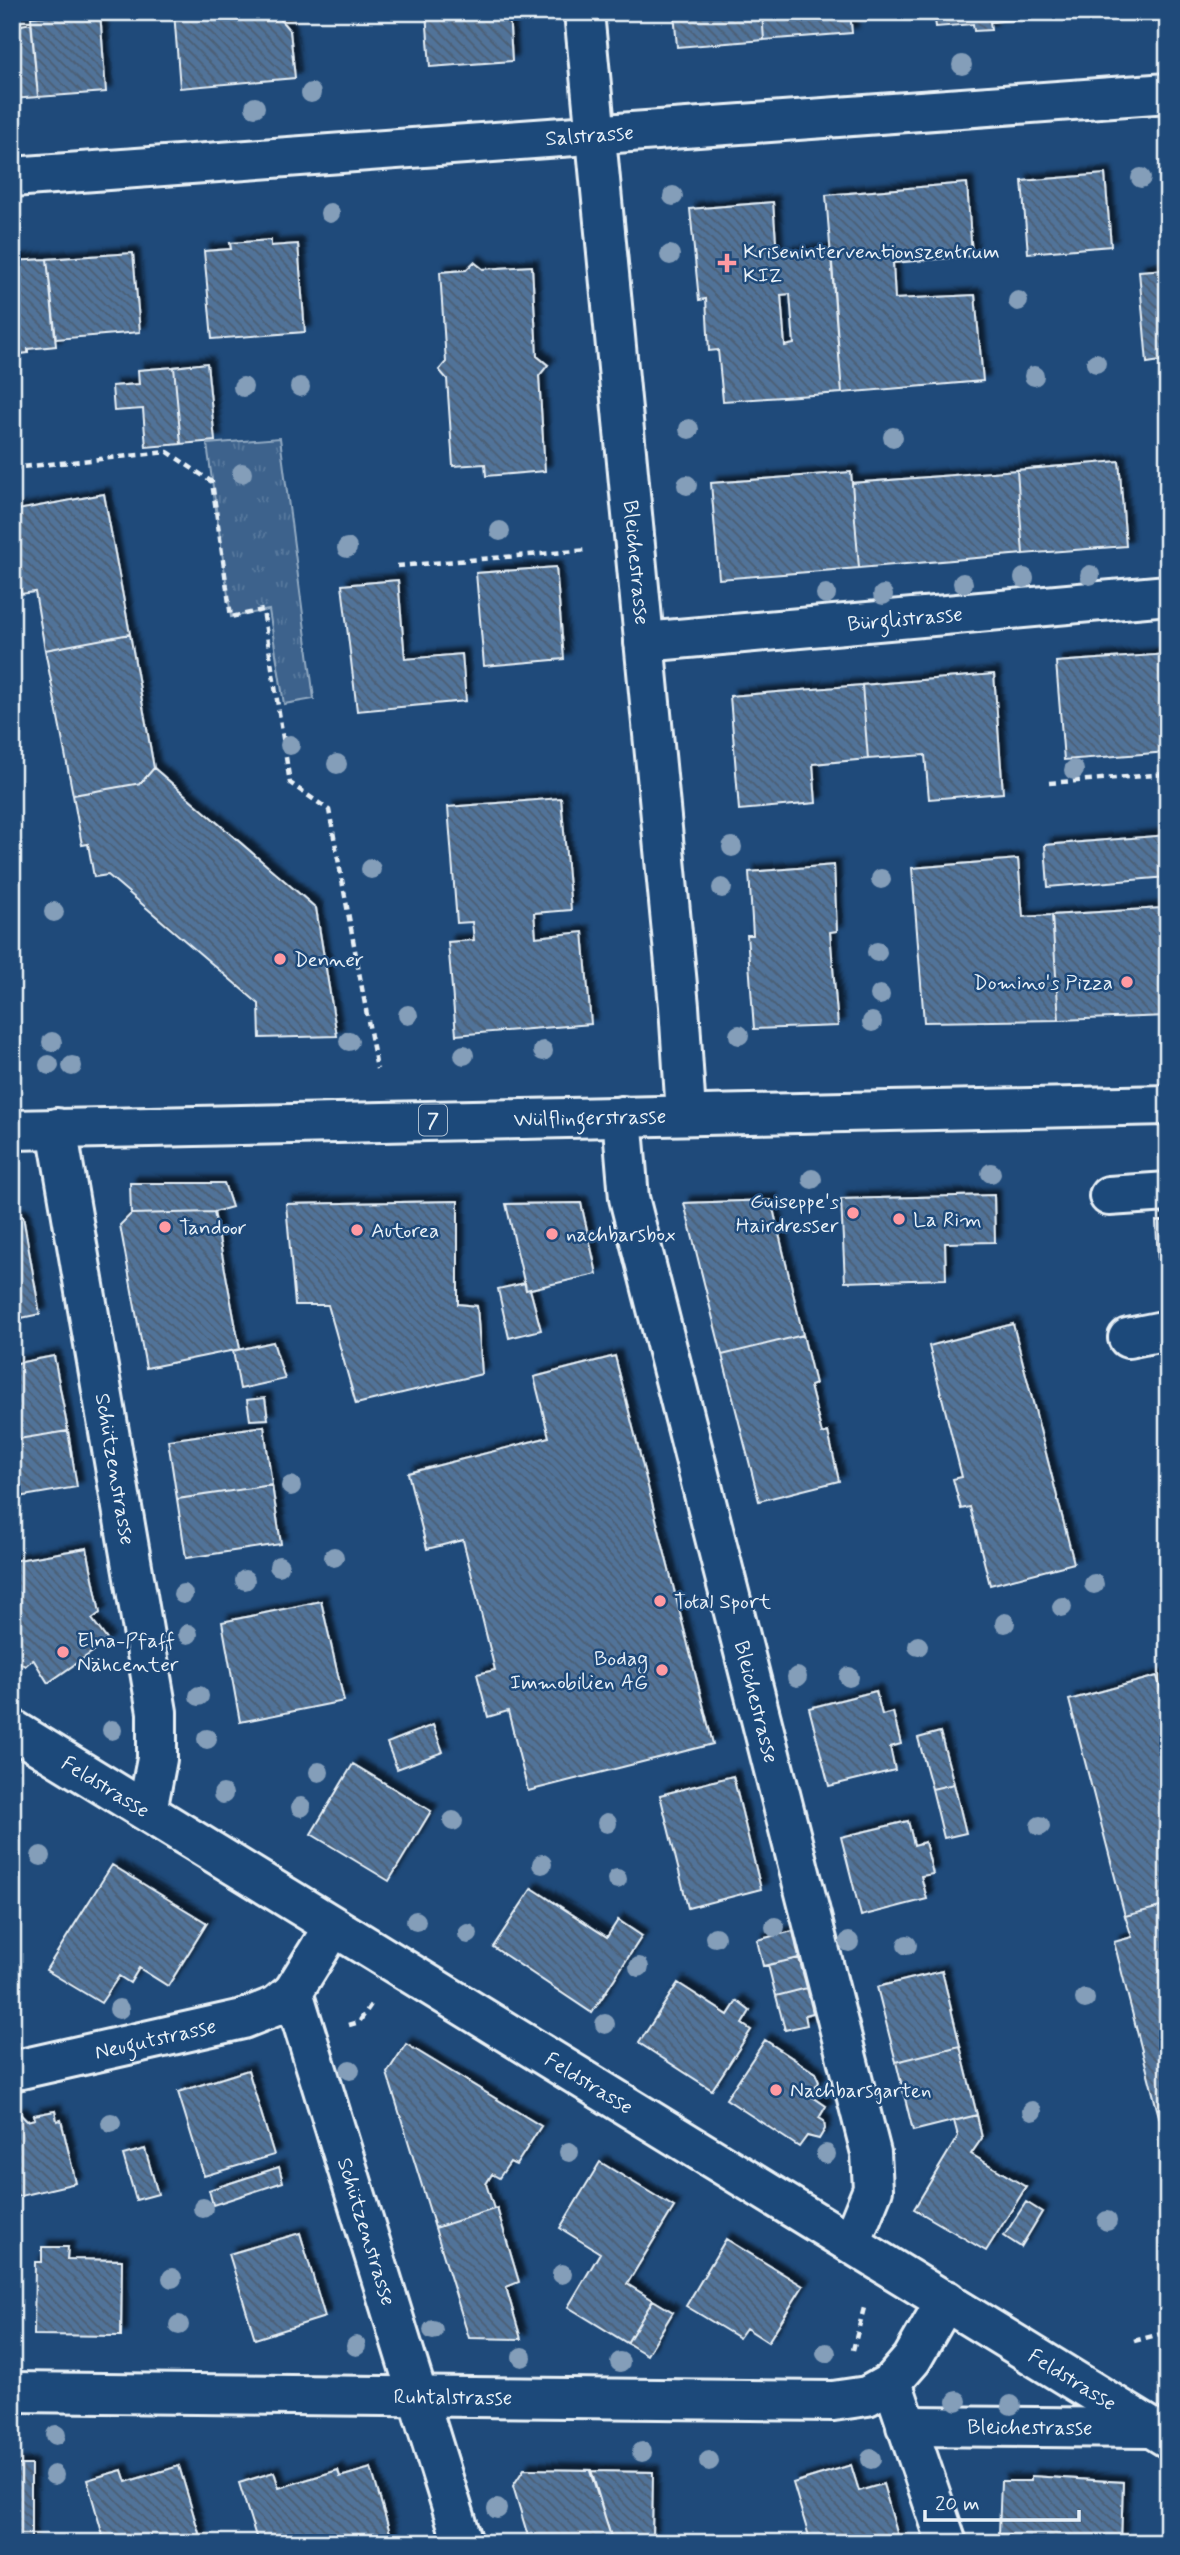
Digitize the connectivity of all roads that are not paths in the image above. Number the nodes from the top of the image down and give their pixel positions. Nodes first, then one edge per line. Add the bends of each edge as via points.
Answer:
1 (584, 12) edge
2 (1168, 93) edge
3 (594, 136) junction
4 (12, 177) edge
5 (1168, 595) edge
6 (644, 642) junction
7 (1168, 1105) edge
8 (686, 1114) junction
9 (622, 1116) junction
10 (57, 1128) junction
11 (12, 1130) edge
12 (1168, 1192) edge
13 (1109, 1196) dead end
14 (1168, 1330) edge
15 (1128, 1338) dead end
16 (12, 1729) edge
17 (147, 1811) junction
18 (333, 1927) junction
19 (293, 1992) junction
20 (12, 2071) edge
21 (851, 2243) junction
22 (946, 2300) junction
23 (891, 2382) junction
24 (12, 2392) edge
25 (418, 2396) junction
26 (906, 2426) junction
27 (1160, 2433) edge
28 (463, 2543) edge
29 (947, 2543) edge

1 - 3 street, Bleichestrasse
2 - 3 street, Salstrasse
3 - 4 street, Salstrasse
3 - 6 street, Bleichestrasse
5 - 6 street, Bürglistrasse
6 - 8 street, Bleichestrasse
7 - 8 street, Wülflingerstrasse / 7
8 - 9 street, Wülflingerstrasse / 7
9 - 10 street, Wülflingerstrasse / 7
9 - 21 street, Bleichestrasse via 629,1198 871,2153 873,2189
10 - 11 street, Wülflingerstrasse / 7
10 - 17 street, Schützenstrasse via 157,1712 157,1759
12 - 13 street
14 - 15 street
16 - 17 street, Feldstrasse
17 - 18 street, Feldstrasse
18 - 19 street
18 - 21 street, Feldstrasse
19 - 20 street, Neugutstrasse via 276,2006 243,2018
19 - 25 street, Schützenstrasse
21 - 22 street, Feldstrasse
22 - 23 street via 912,2359
22 - 27 street, Feldstrasse
23 - 25 street, Ruhtalstrasse via 867,2396 833,2400
23 - 26 street
24 - 25 street, Ruhtalstrasse
25 - 28 street, Schützenstrasse
26 - 27 street, Bleichestrasse
26 - 29 street

